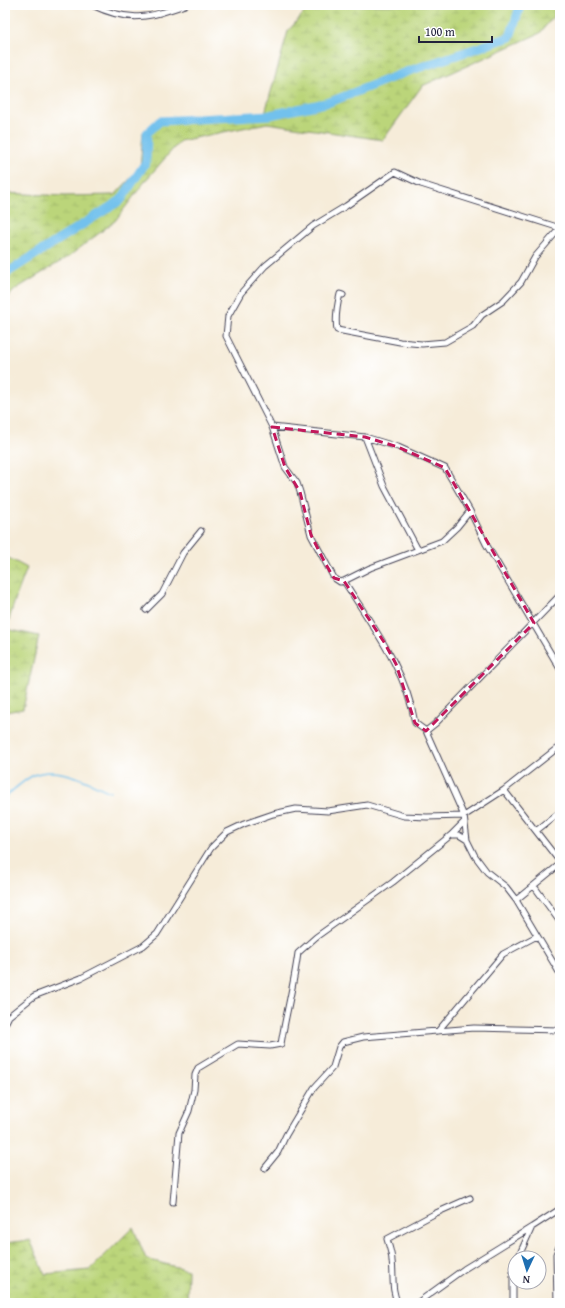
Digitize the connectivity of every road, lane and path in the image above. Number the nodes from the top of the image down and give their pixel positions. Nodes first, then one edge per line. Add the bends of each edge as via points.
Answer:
1 (92, 5) edge
2 (185, 5) edge
3 (560, 228) edge
4 (343, 295) dead end
5 (272, 427) junction
6 (365, 437) junction
7 (470, 511) junction
8 (200, 531) dead end
9 (418, 550) junction
10 (344, 581) junction
11 (560, 595) edge
12 (146, 610) dead end
13 (534, 623) junction
14 (560, 669) edge
15 (426, 731) junction
16 (560, 746) edge
17 (504, 790) junction
18 (560, 812) edge
19 (464, 819) junction
20 (536, 831) junction
21 (451, 835) junction
22 (467, 840) junction
23 (560, 863) edge
24 (534, 886) junction
25 (516, 900) junction
26 (560, 922) edge
27 (537, 936) junction
28 (559, 971) edge
29 (5, 1024) edge
30 (560, 1030) edge
31 (438, 1031) junction
32 (265, 1168) dead end
33 (470, 1198) dead end
34 (173, 1202) dead end
35 (560, 1209) edge
36 (532, 1227) junction
37 (560, 1244) edge
38 (522, 1250) edge
39 (513, 1290) edge
40 (398, 1303) edge
41 (417, 1303) edge
42 (513, 1303) edge
43 (556, 1303) edge

1 - 2 street via 124,17 140,18
3 - 4 street via 535,258 522,282 482,315 473,326 445,342 400,342 337,330 337,305 340,294
3 - 5 street via 421,184 394,172 312,226 264,266 242,293 228,316 226,336
5 - 6 street
5 - 10 street via 285,468 300,492 311,535 334,578 340,582
6 - 7 street via 398,447 445,468
6 - 9 street via 384,486
7 - 9 street via 442,541
7 - 13 street via 486,544
8 - 12 street via 183,553 162,594
9 - 10 street
10 - 15 street via 384,642 396,664 415,723
11 - 13 street
13 - 14 street
13 - 15 street
15 - 19 street
16 - 17 street
17 - 19 street
17 - 20 street
18 - 20 street
19 - 21 street
19 - 22 street
19 - 29 street via 404,816 367,805 328,811 286,811 244,824 228,832 211,848 157,934 142,946 81,978 34,996 9,1016
20 - 23 street
21 - 22 street via 459,835
21 - 34 street via 298,953 281,1044 238,1044 198,1068 189,1111 179,1132
22 - 25 street via 487,872 506,886
23 - 24 street
24 - 25 street
24 - 26 street
25 - 27 street
27 - 28 street
27 - 31 street via 502,954
30 - 31 street via 474,1028
31 - 32 street via 363,1037 343,1042 333,1067 314,1088 278,1152
33 - 40 street via 387,1239
35 - 36 street
36 - 38 street
36 - 41 street via 464,1269
37 - 43 street via 556,1254
39 - 42 street

